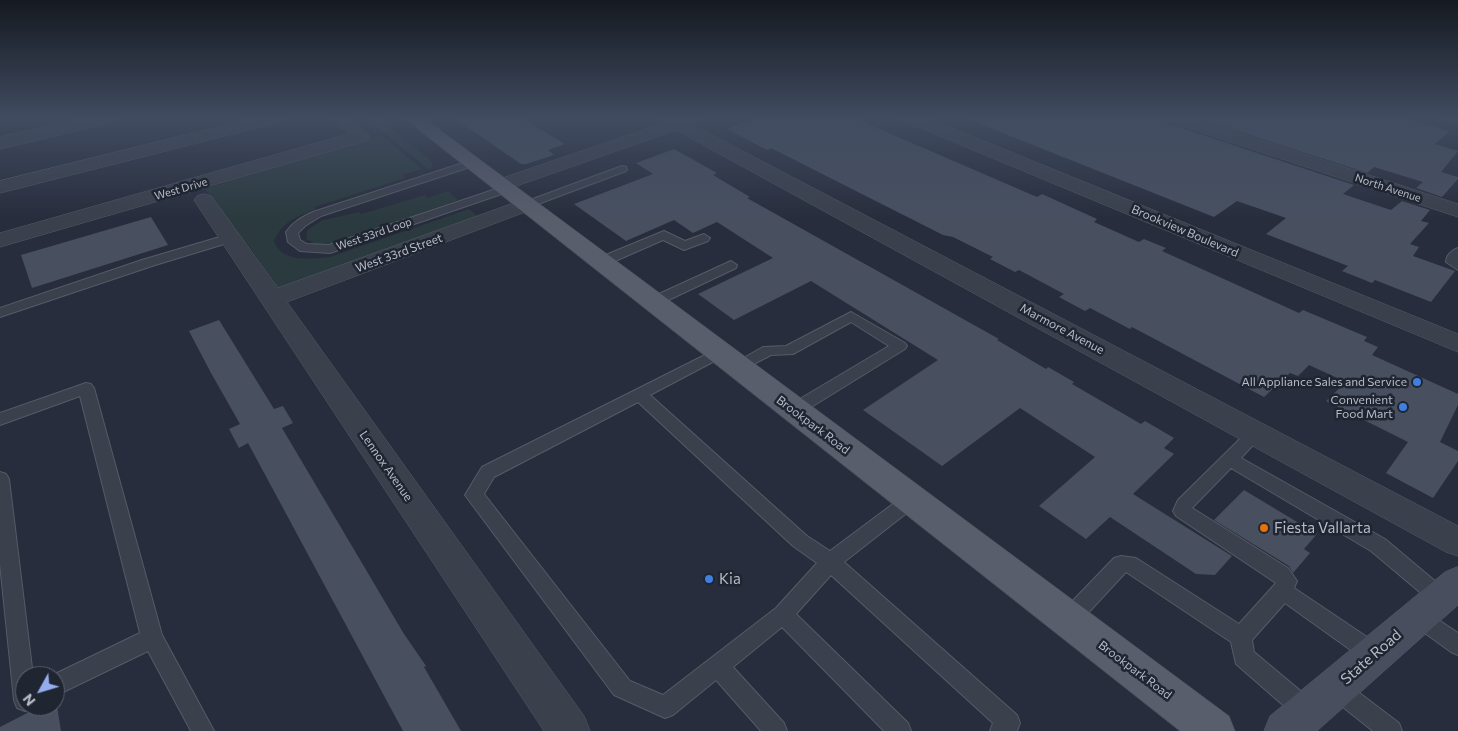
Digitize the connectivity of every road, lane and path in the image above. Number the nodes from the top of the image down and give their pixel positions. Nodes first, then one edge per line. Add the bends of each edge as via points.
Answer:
1 (140, 152) edge
2 (305, 152) edge
3 (458, 152) edge
4 (595, 152) edge
5 (739, 152) edge
6 (994, 152) edge
7 (1279, 152) edge
8 (472, 163) junction
9 (622, 169) dead end
10 (503, 187) junction
11 (0, 188) edge
12 (204, 200) dead end
13 (526, 205) junction
14 (1458, 211) edge
15 (230, 238) junction
16 (704, 238) dead end
17 (0, 240) edge
18 (1458, 252) edge
19 (601, 262) junction
20 (731, 265) dead end
21 (1458, 266) edge
22 (271, 299) junction
23 (653, 302) junction
24 (0, 313) edge
25 (1458, 344) edge
26 (728, 360) junction
27 (638, 394) junction
28 (794, 410) junction
29 (0, 419) edge
30 (1256, 433) junction
31 (1229, 459) junction
32 (0, 480) edge
33 (911, 500) junction
34 (1458, 542) edge
35 (830, 562) junction
36 (1284, 591) junction
37 (1439, 599) edge
38 (784, 614) junction
39 (1068, 620) junction
40 (152, 638) junction
41 (1241, 638) junction
42 (1458, 645) edge
43 (1374, 654) junction
44 (21, 666) edge
45 (718, 666) junction
46 (65, 680) edge
47 (1309, 710) edge
48 (203, 731) edge
49 (569, 731) edge
50 (776, 731) edge
51 (900, 731) edge
52 (1001, 731) edge
53 (1214, 731) edge
54 (1391, 731) edge

1 - 11 street
2 - 17 street, West Drive
3 - 8 main road, Brookpark Road
4 - 10 street
5 - 30 street, Marmore Avenue
6 - 25 street, Brookview Boulevard
7 - 14 street, North Avenue
8 - 10 main road, Brookpark Road
8 - 10 lane, West 33rd Loop via 317,214 292,232 294,242 304,248 330,249
9 - 13 lane
10 - 13 main road, Brookpark Road
12 - 15 street, Lennox Avenue
13 - 19 main road, Brookpark Road
13 - 22 street, West 33rd Street
15 - 22 street, Lennox Avenue
15 - 24 lane
16 - 19 lane via 684,246 664,235
18 - 21 lane via 1452,258
19 - 23 main road, Brookpark Road
20 - 23 lane
22 - 49 street, Lennox Avenue
23 - 26 main road, Brookpark Road
26 - 27 lane
26 - 28 main road, Brookpark Road
26 - 28 lane via 768,350 788,351 851,316 900,346
27 - 35 lane via 800,541
27 - 45 lane via 488,472 474,495 622,688 665,707
28 - 33 main road, Brookpark Road
29 - 40 lane via 86,388
30 - 31 lane
30 - 34 street, Marmore Avenue
31 - 36 lane via 1184,505 1182,511 1281,574 1287,581
31 - 37 lane via 1378,545
32 - 44 lane
33 - 35 lane
33 - 39 main road, Brookpark Road
35 - 38 lane
35 - 52 lane via 1009,723
36 - 41 lane
36 - 43 lane
37 - 42 lane
37 - 43 main road, State Road
38 - 45 lane
38 - 51 lane
39 - 41 lane via 1121,564 1129,564
39 - 53 main road, Brookpark Road
40 - 46 lane
40 - 48 lane
41 - 47 lane via 1244,657
43 - 47 main road, State Road
45 - 50 lane
47 - 54 lane

